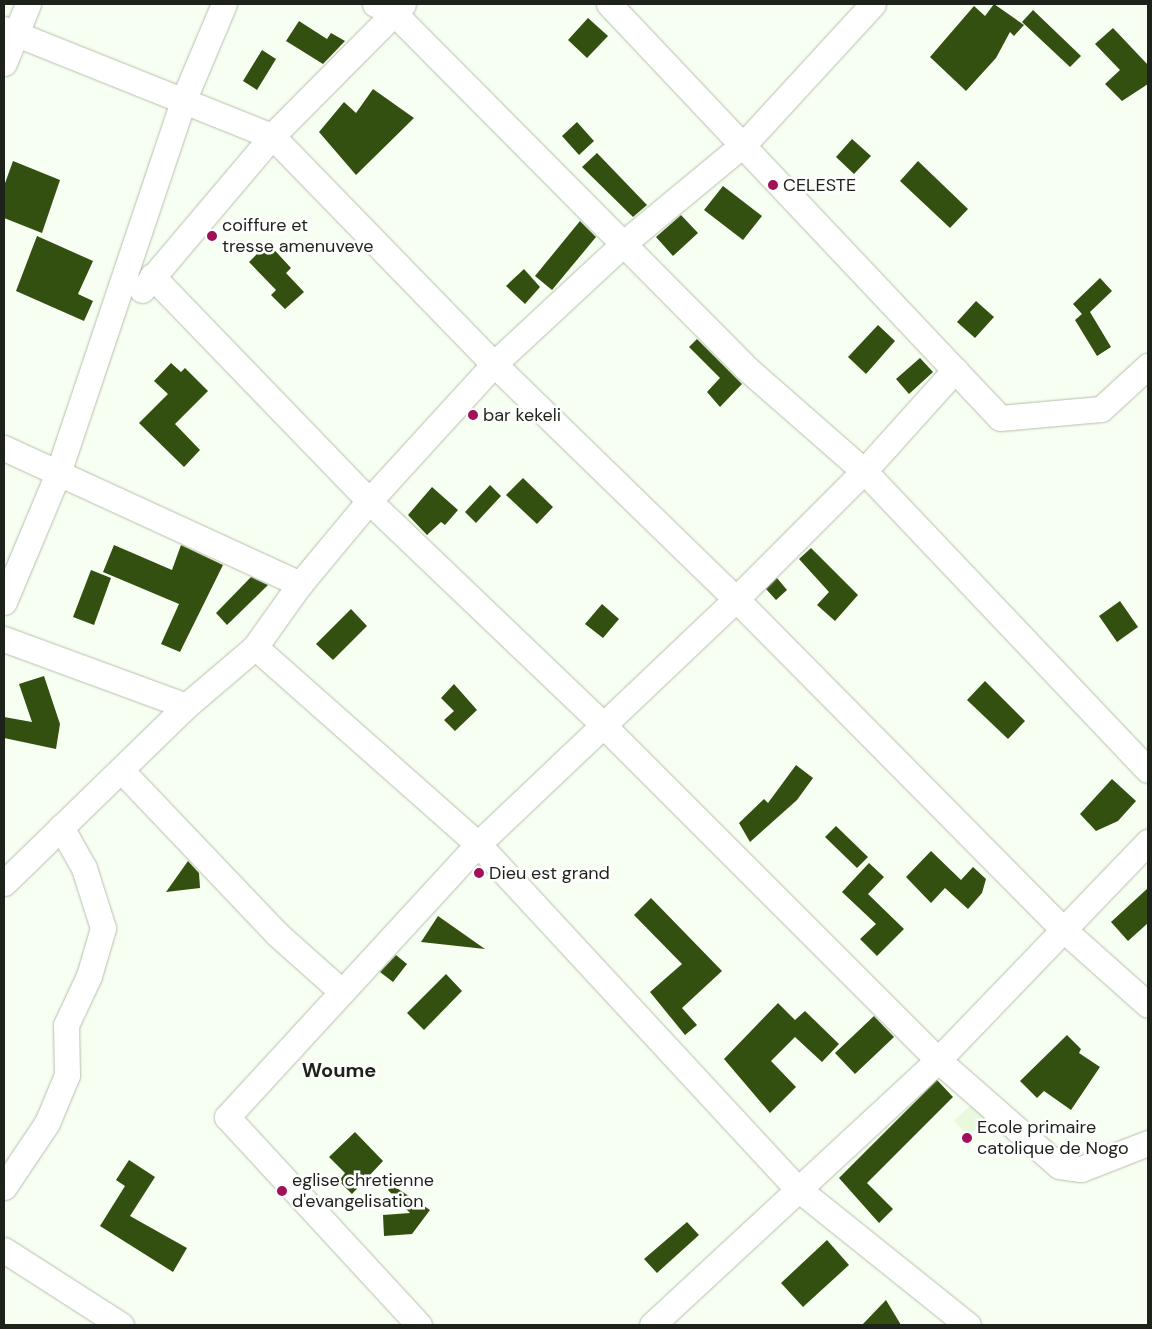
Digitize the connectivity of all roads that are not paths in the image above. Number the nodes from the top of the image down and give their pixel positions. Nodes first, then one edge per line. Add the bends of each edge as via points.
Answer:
1 (28, 4) edge
2 (224, 4) edge
3 (609, 4) edge
4 (873, 4) edge
5 (390, 7) edge
6 (10, 31) edge
7 (4, 62) edge
8 (183, 101) junction
9 (272, 136) junction
10 (745, 143) junction
11 (624, 243) junction
12 (152, 276) junction
13 (109, 332) junction
14 (494, 364) junction
15 (1148, 366) edge
16 (954, 370) junction
17 (4, 448) edge
18 (864, 471) junction
19 (58, 476) junction
20 (369, 501) junction
21 (300, 584) junction
22 (736, 599) junction
23 (4, 602) edge
24 (4, 639) edge
25 (255, 647) junction
26 (186, 706) junction
27 (602, 724) junction
28 (121, 770) junction
29 (1148, 770) edge
30 (62, 827) junction
31 (1148, 842) edge
32 (478, 844) junction
33 (7, 872) edge
34 (1065, 931) junction
35 (342, 992) junction
36 (1148, 1005) edge
37 (938, 1060) junction
38 (1148, 1143) edge
39 (4, 1187) edge
40 (797, 1188) junction
41 (4, 1250) edge
42 (664, 1321) edge
43 (121, 1325) edge
44 (419, 1325) edge
45 (968, 1325) edge

1 - 6 street
2 - 8 street
3 - 10 street
4 - 10 street
5 - 9 street
5 - 11 street
6 - 7 street
6 - 8 street
8 - 9 street
8 - 13 street
9 - 12 street
9 - 14 street
10 - 11 street
10 - 16 street
11 - 14 street
11 - 18 street via 745,367
12 - 13 street
12 - 20 street
13 - 19 street
14 - 20 street
14 - 22 street
15 - 16 street via 1101,409 1000,418
16 - 18 street
17 - 19 street
18 - 22 street
18 - 29 street
19 - 21 street
19 - 23 street
20 - 21 street
20 - 27 street
21 - 25 street
22 - 27 street
22 - 34 street
24 - 26 street
25 - 26 street
25 - 32 street
26 - 28 street
27 - 32 street
27 - 37 street
28 - 30 street
28 - 35 street via 277,934
30 - 33 street
30 - 39 street via 84,868 103,928 89,976 66,1025 67,1076 47,1123
31 - 34 street
32 - 35 street
32 - 40 street
34 - 36 street
34 - 37 street
35 - 44 street via 227,1117
37 - 38 street via 1059,1166 1081,1169
37 - 40 street
40 - 42 street
40 - 45 street
41 - 43 street

